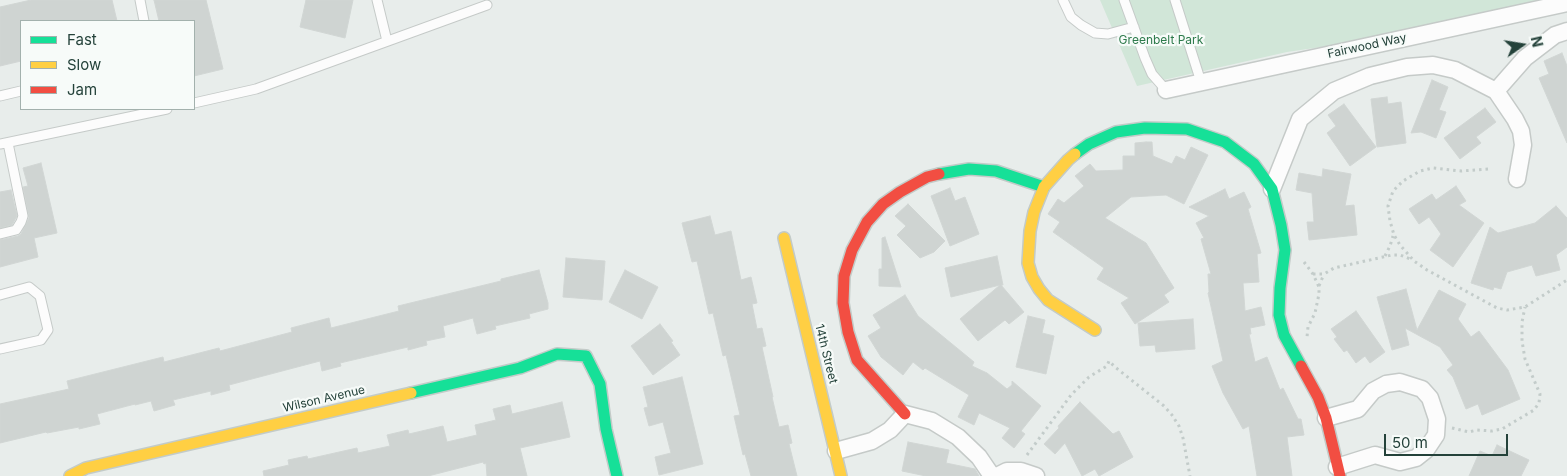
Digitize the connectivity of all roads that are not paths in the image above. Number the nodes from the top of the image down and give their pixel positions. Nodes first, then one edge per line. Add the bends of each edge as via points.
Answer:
1 (140, 0) edge
2 (377, 0) edge
3 (1063, 0) edge
4 (1124, 0) edge
5 (1175, 0) edge
6 (1567, 3) edge
7 (487, 5) dead end
8 (144, 20) edge
9 (1134, 27) junction
10 (1567, 31) edge
11 (387, 41) junction
12 (1201, 82) junction
13 (1166, 90) joint
14 (20, 91) edge
15 (1496, 91) junction
16 (0, 96) edge
17 (195, 103) edge
18 (162, 110) edge
19 (4, 144) edge
20 (1516, 179) dead end
21 (1044, 187) junction
22 (1272, 189) junction
23 (0, 234) edge
24 (784, 238) dead end
25 (0, 294) edge
26 (1095, 330) dead end
27 (0, 349) edge
28 (905, 414) junction
29 (1326, 418) junction
30 (836, 452) junction
31 (1338, 471) edge
32 (87, 472) edge
33 (70, 476) edge
34 (617, 476) edge
35 (841, 476) edge
36 (992, 476) edge
37 (997, 476) edge
38 (1036, 476) edge

1 - 8 lane
2 - 11 lane
3 - 9 lane via 1071,17 1095,33 1108,34
4 - 9 lane
5 - 12 lane
6 - 12 street, Fairwood Way
7 - 11 lane
9 - 13 lane via 1152,74
10 - 15 street via 1555,35 1525,58
11 - 17 lane via 256,89
12 - 13 street, Fairwood Way
14 - 16 lane
15 - 20 street via 1521,132 1523,145
15 - 22 street via 1455,70 1433,65 1407,67 1370,76 1334,91 1300,120
18 - 19 lane
19 - 23 lane via 23,216 16,230
21 - 22 street via 1068,160 1089,144 1116,132 1145,128 1187,129 1225,142 1254,164
21 - 26 street via 1030,231 1028,263 1032,277 1048,300
21 - 28 street via 996,170 946,172 927,177 900,192 883,204 867,222 852,250 844,276 843,303 848,332 857,360
22 - 29 street via 1285,250 1279,314 1284,335
24 - 30 street, 14th Street
25 - 27 lane via 29,288 40,296 48,330 41,340
28 - 30 street via 890,430 872,441
28 - 36 street via 932,421 958,437 979,457
29 - 31 street
29 - 31 street via 1358,410 1373,391 1386,384 1400,382 1422,389 1430,398 1437,419 1436,435 1416,458 1400,462 1375,455
30 - 35 street, 14th Street
32 - 33 street, Wilson Avenue
32 - 34 street, Wilson Avenue via 520,368 557,354 586,356 600,384
37 - 38 street via 1007,471 1022,471

